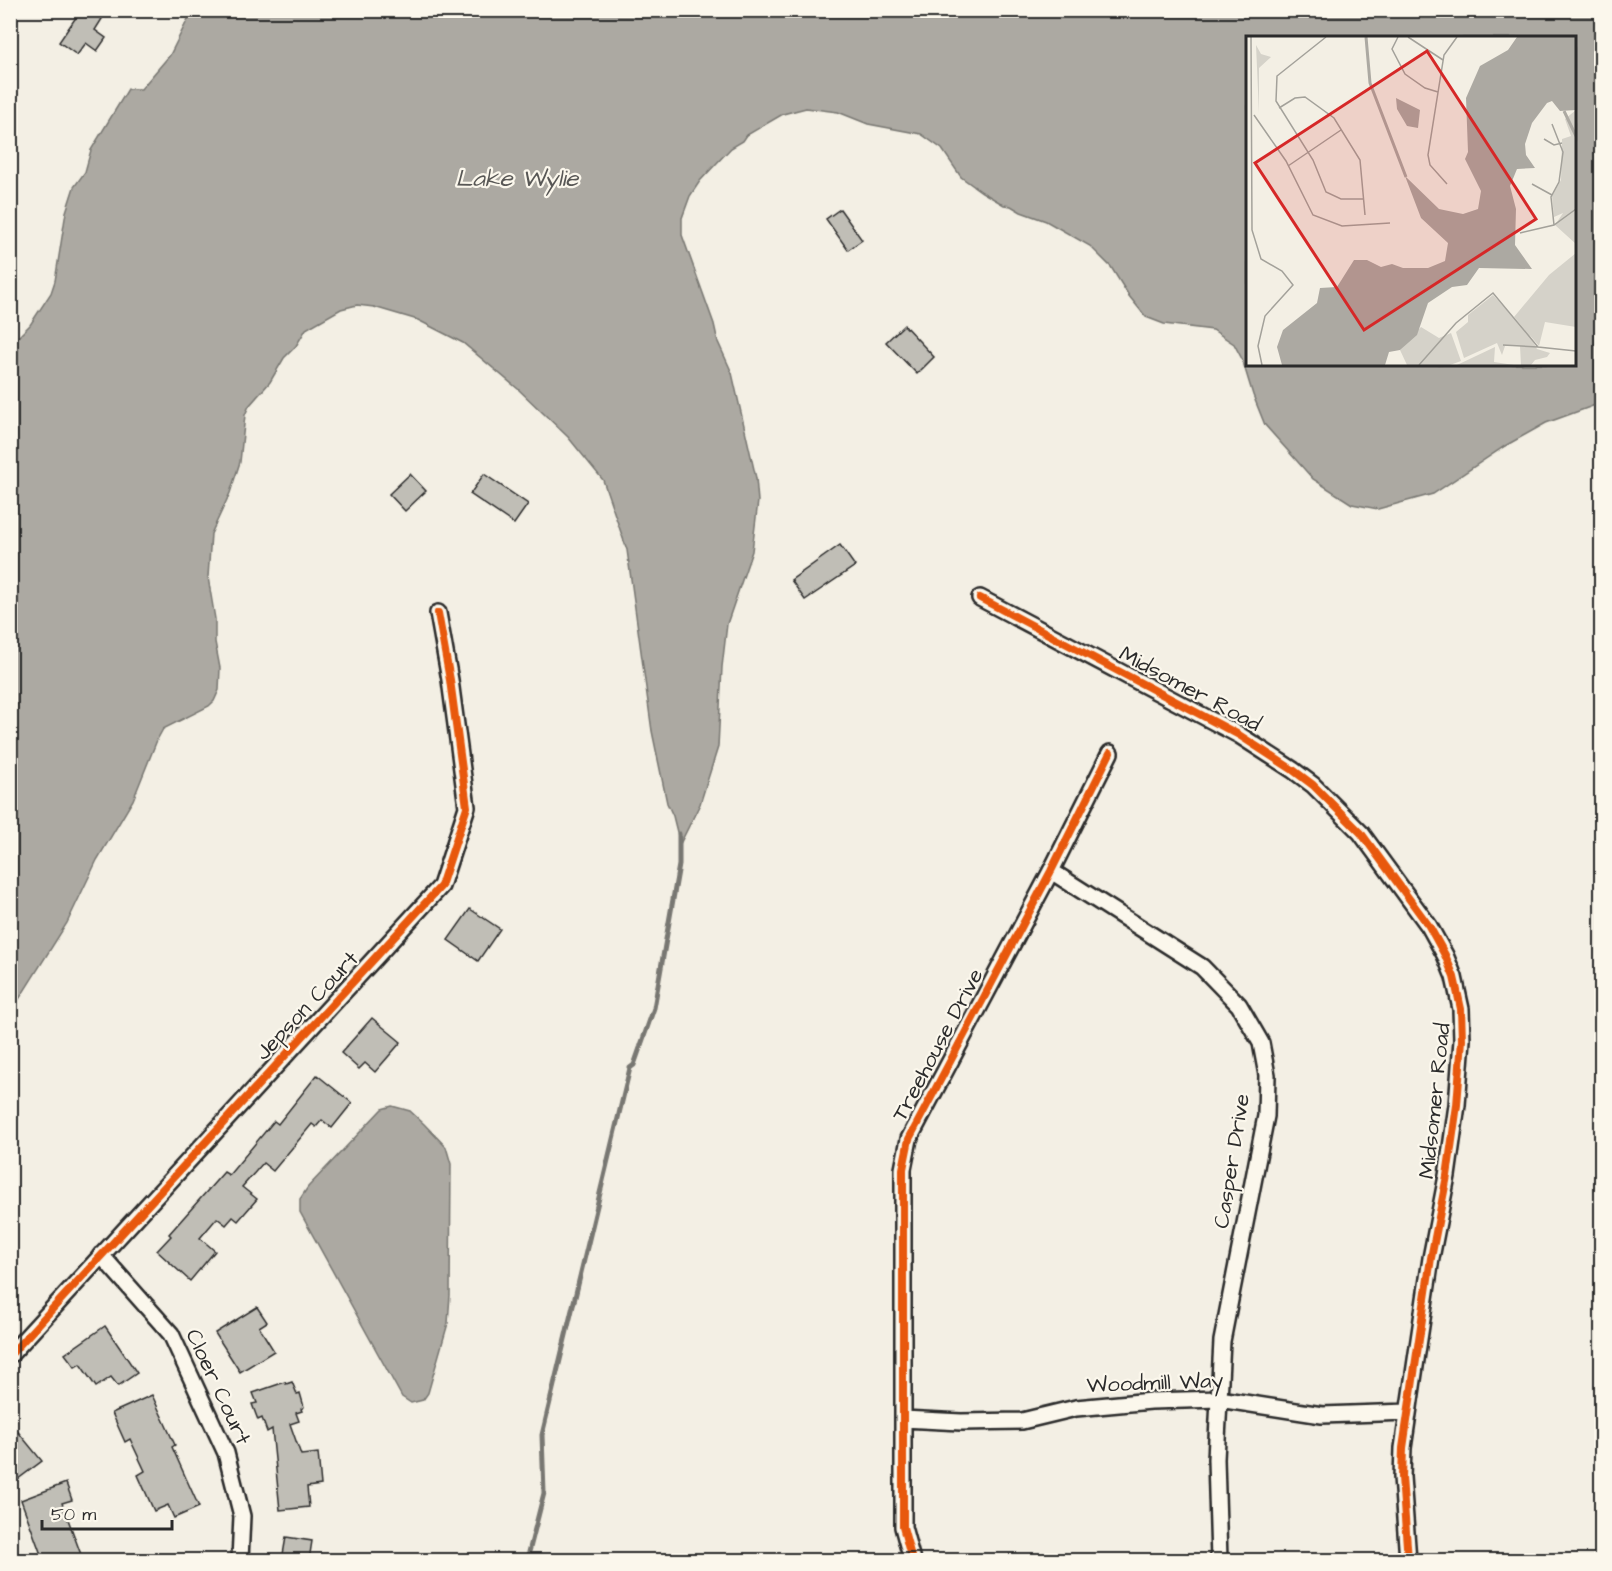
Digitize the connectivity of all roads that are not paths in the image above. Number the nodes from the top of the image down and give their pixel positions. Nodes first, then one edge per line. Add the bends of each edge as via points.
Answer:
1 (980, 598) dead end
2 (438, 614) dead end
3 (1110, 753) dead end
4 (1051, 871) junction
5 (101, 1255) junction
6 (10, 1355) edge
7 (1219, 1399) junction
8 (1408, 1412) junction
9 (903, 1419) junction
10 (240, 1560) edge
11 (912, 1560) edge
12 (1219, 1560) edge
13 (1408, 1560) edge

1 - 8 street, Midsomer Road via 1239,735 1313,785 1361,833 1429,926 1445,955 1461,1008 1462,1040 1447,1176
2 - 5 street, Jepson Court via 467,807 441,886
3 - 4 street, Treehouse Drive
4 - 7 street, Casper Drive via 1202,967 1239,1005 1261,1043 1267,1075 1266,1116 1222,1341
4 - 9 street, Treehouse Drive via 909,1139 903,1170
5 - 6 street, Jepson Court
5 - 10 street, Cloer Court via 171,1334 226,1453 242,1516
7 - 8 street, Woodmill Way via 1322,1415
7 - 9 street, Woodmill Way via 1076,1408 1022,1421
7 - 12 street, Casper Drive
8 - 13 street, Midsomer Road via 1402,1477
9 - 11 street, Treehouse Drive via 903,1527

